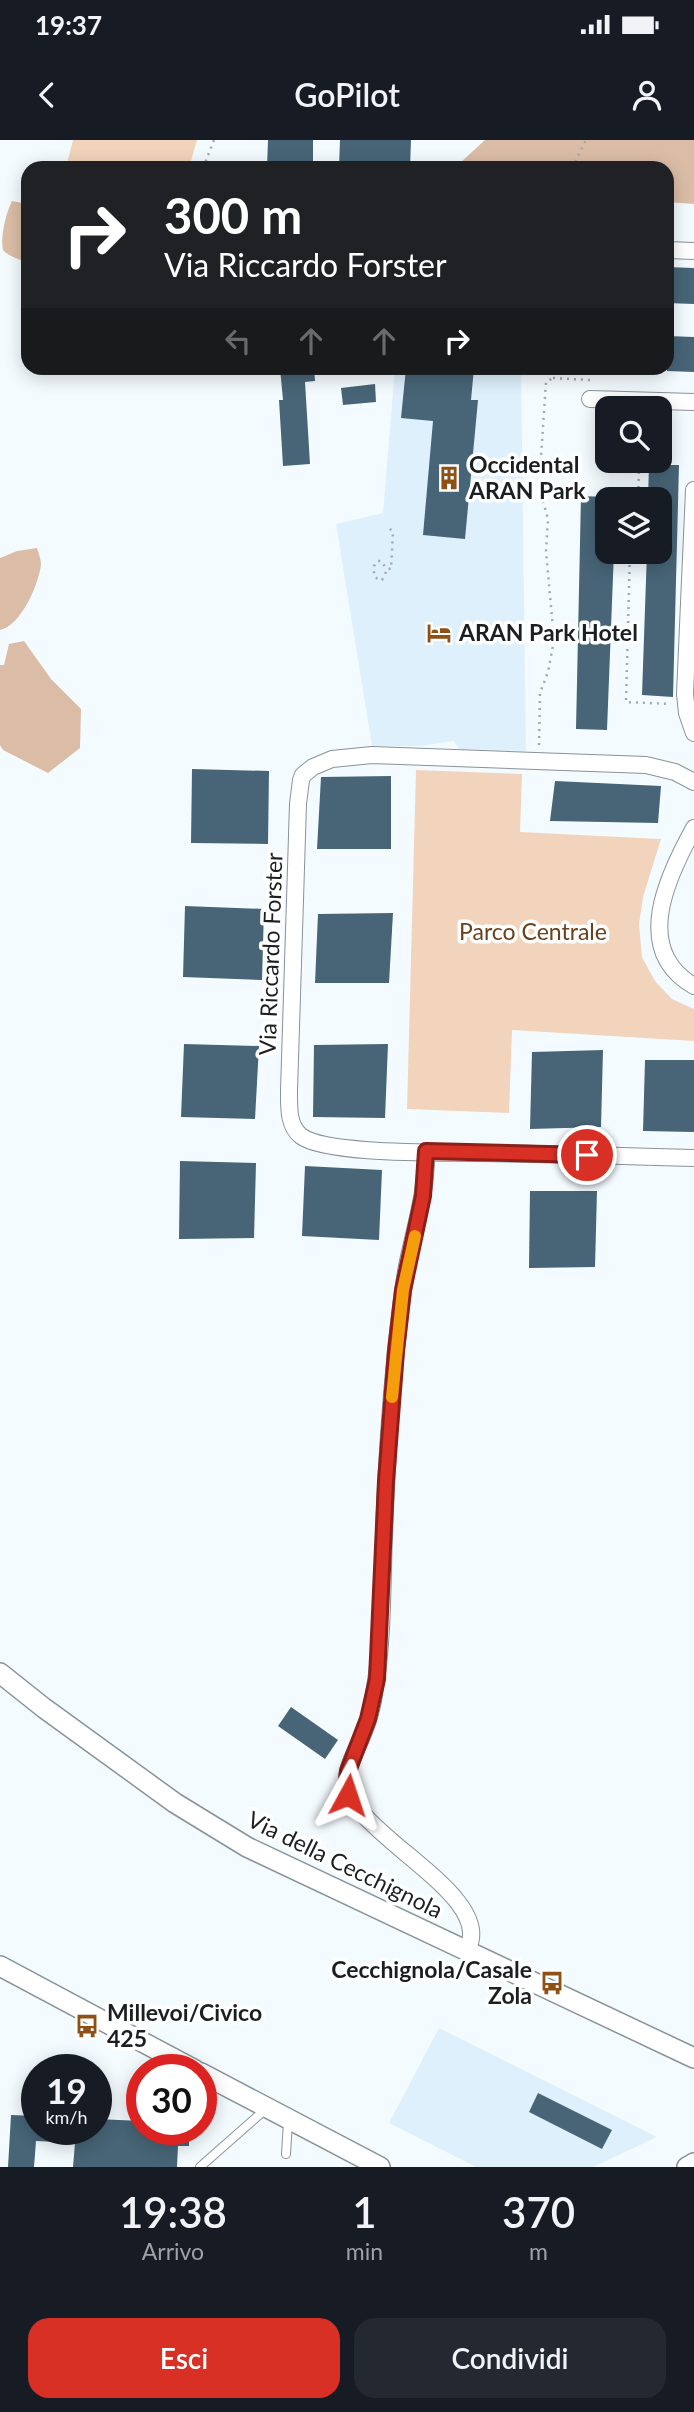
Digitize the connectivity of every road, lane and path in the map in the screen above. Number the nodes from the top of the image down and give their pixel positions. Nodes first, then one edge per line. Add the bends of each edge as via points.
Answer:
1 (214, 140) edge
2 (586, 140) edge
3 (206, 161) edge
4 (576, 161) edge
5 (674, 250) edge
6 (694, 251) edge
7 (553, 378) joint
8 (589, 392) joint
9 (694, 402) edge
10 (694, 490) edge
11 (388, 527) dead end
12 (630, 564) edge
13 (386, 572) dead end
14 (685, 704) junction
15 (694, 733) edge
16 (539, 761) junction
17 (694, 782) edge
18 (694, 828) edge
19 (694, 986) edge
20 (426, 1151) junction
21 (694, 1158) edge
22 (0, 1673) edge
23 (467, 1951) junction
24 (0, 1966) edge
25 (165, 2054) edge
26 (694, 2058) edge
27 (217, 2081) edge
28 (267, 2108) junction
29 (288, 2119) junction
30 (286, 2154) dead end
31 (694, 2163) edge
32 (370, 2165) edge
33 (200, 2167) edge
34 (687, 2167) edge

1 - 3 path
2 - 4 path
5 - 6 street
7 - 8 path via 590,380
7 - 16 path via 546,382 539,487 548,519 546,551 554,640 540,693
8 - 9 street
10 - 14 street
11 - 13 path via 393,532 391,569 378,561 374,576 382,580
12 - 14 path via 626,702
14 - 15 street
16 - 17 street, Via Riccardo Forster via 646,765
16 - 20 street, Via Riccardo Forster via 363,756 326,761 301,780 292,1122 299,1135 322,1145
18 - 19 street via 662,899 659,935 680,976
20 - 21 street, Via Riccardo Forster
20 - 23 street via 423,1196 403,1290 396,1351 377,1679 368,1719 349,1766 346,1790 360,1810 456,1900 472,1934
22 - 23 street, Via della Cecchignola via 175,1803 247,1847
23 - 26 street, Via della Cecchignola
24 - 25 street
27 - 28 street
28 - 29 street
28 - 33 lane
29 - 30 lane
29 - 32 street
31 - 34 street

